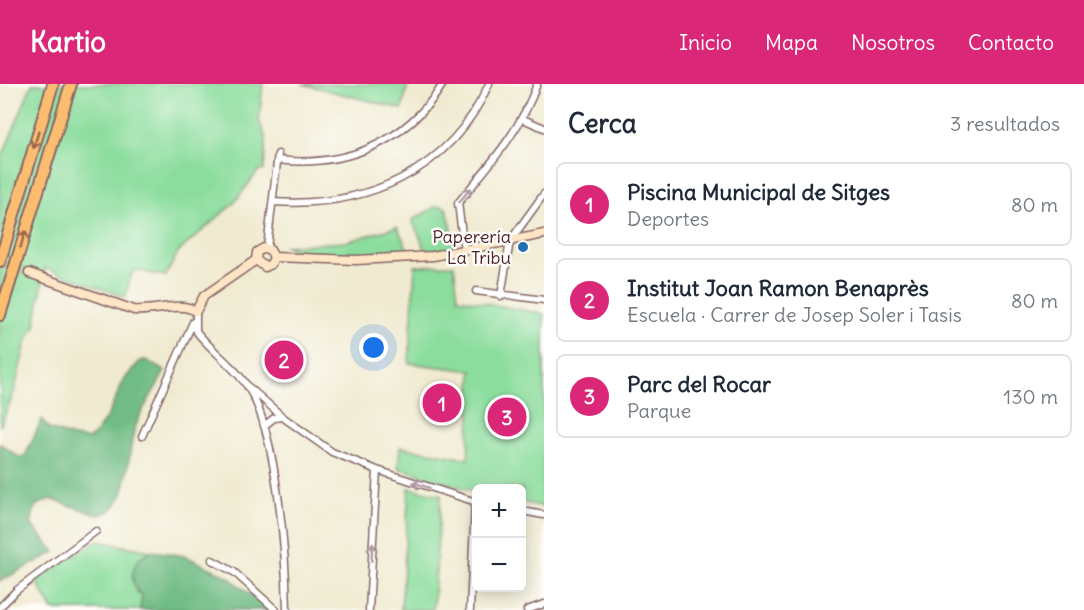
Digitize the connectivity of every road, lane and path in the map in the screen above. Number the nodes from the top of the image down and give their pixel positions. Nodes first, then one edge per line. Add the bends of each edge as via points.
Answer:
1 (53, 84) edge
2 (72, 84) edge
3 (443, 84) edge
4 (489, 84) edge
5 (537, 84) edge
6 (523, 119) junction
7 (544, 128) edge
8 (544, 194) edge
9 (273, 202) junction
10 (544, 234) edge
11 (510, 241) junction
12 (267, 248) junction
13 (464, 250) junction
14 (274, 257) junction
15 (256, 260) junction
16 (0, 261) edge
17 (29, 273) tunnel mouth
18 (476, 291) dead end
19 (501, 296) junction
20 (544, 300) edge
21 (0, 315) edge
22 (196, 315) junction
23 (248, 386) junction
24 (282, 417) junction
25 (264, 426) junction
26 (142, 436) dead end
27 (377, 471) junction
28 (472, 501) edge
29 (526, 512) edge
30 (544, 515) edge
31 (96, 531) dead end
32 (474, 538) edge
33 (212, 560) dead end
34 (544, 604) edge
35 (0, 607) edge
36 (276, 610) edge
37 (286, 610) edge
38 (369, 610) edge
39 (470, 610) edge
40 (527, 610) edge

1 -> 16 highway
21 -> 2 highway
3 - 9 street via 406,127 363,150 328,162 277,157
4 - 9 street via 463,128 441,153 420,168 371,192 351,197 313,204
5 - 6 street
6 - 7 street
13 -> 6 street via 458,203
8 - 11 street
9 - 12 street
10 - 11 street
11 - 13 street
11 - 19 street
12 - 14 street
12 - 15 street via 257,252
13 - 14 street via 432,256 356,260
14 - 15 street via 265,267
15 - 22 street via 204,296
17 - 22 street via 134,310 148,312 186,306
18 - 19 street
19 - 20 street
22 - 23 street via 199,334
22 - 26 street
23 - 24 street
23 - 25 street
24 - 25 street
24 - 27 street via 332,452
25 - 37 street via 283,540
28 -> 27 street
38 -> 27 street
29 - 30 street
31 - 35 street
32 - 39 street
33 - 36 street via 234,572
34 - 40 street

